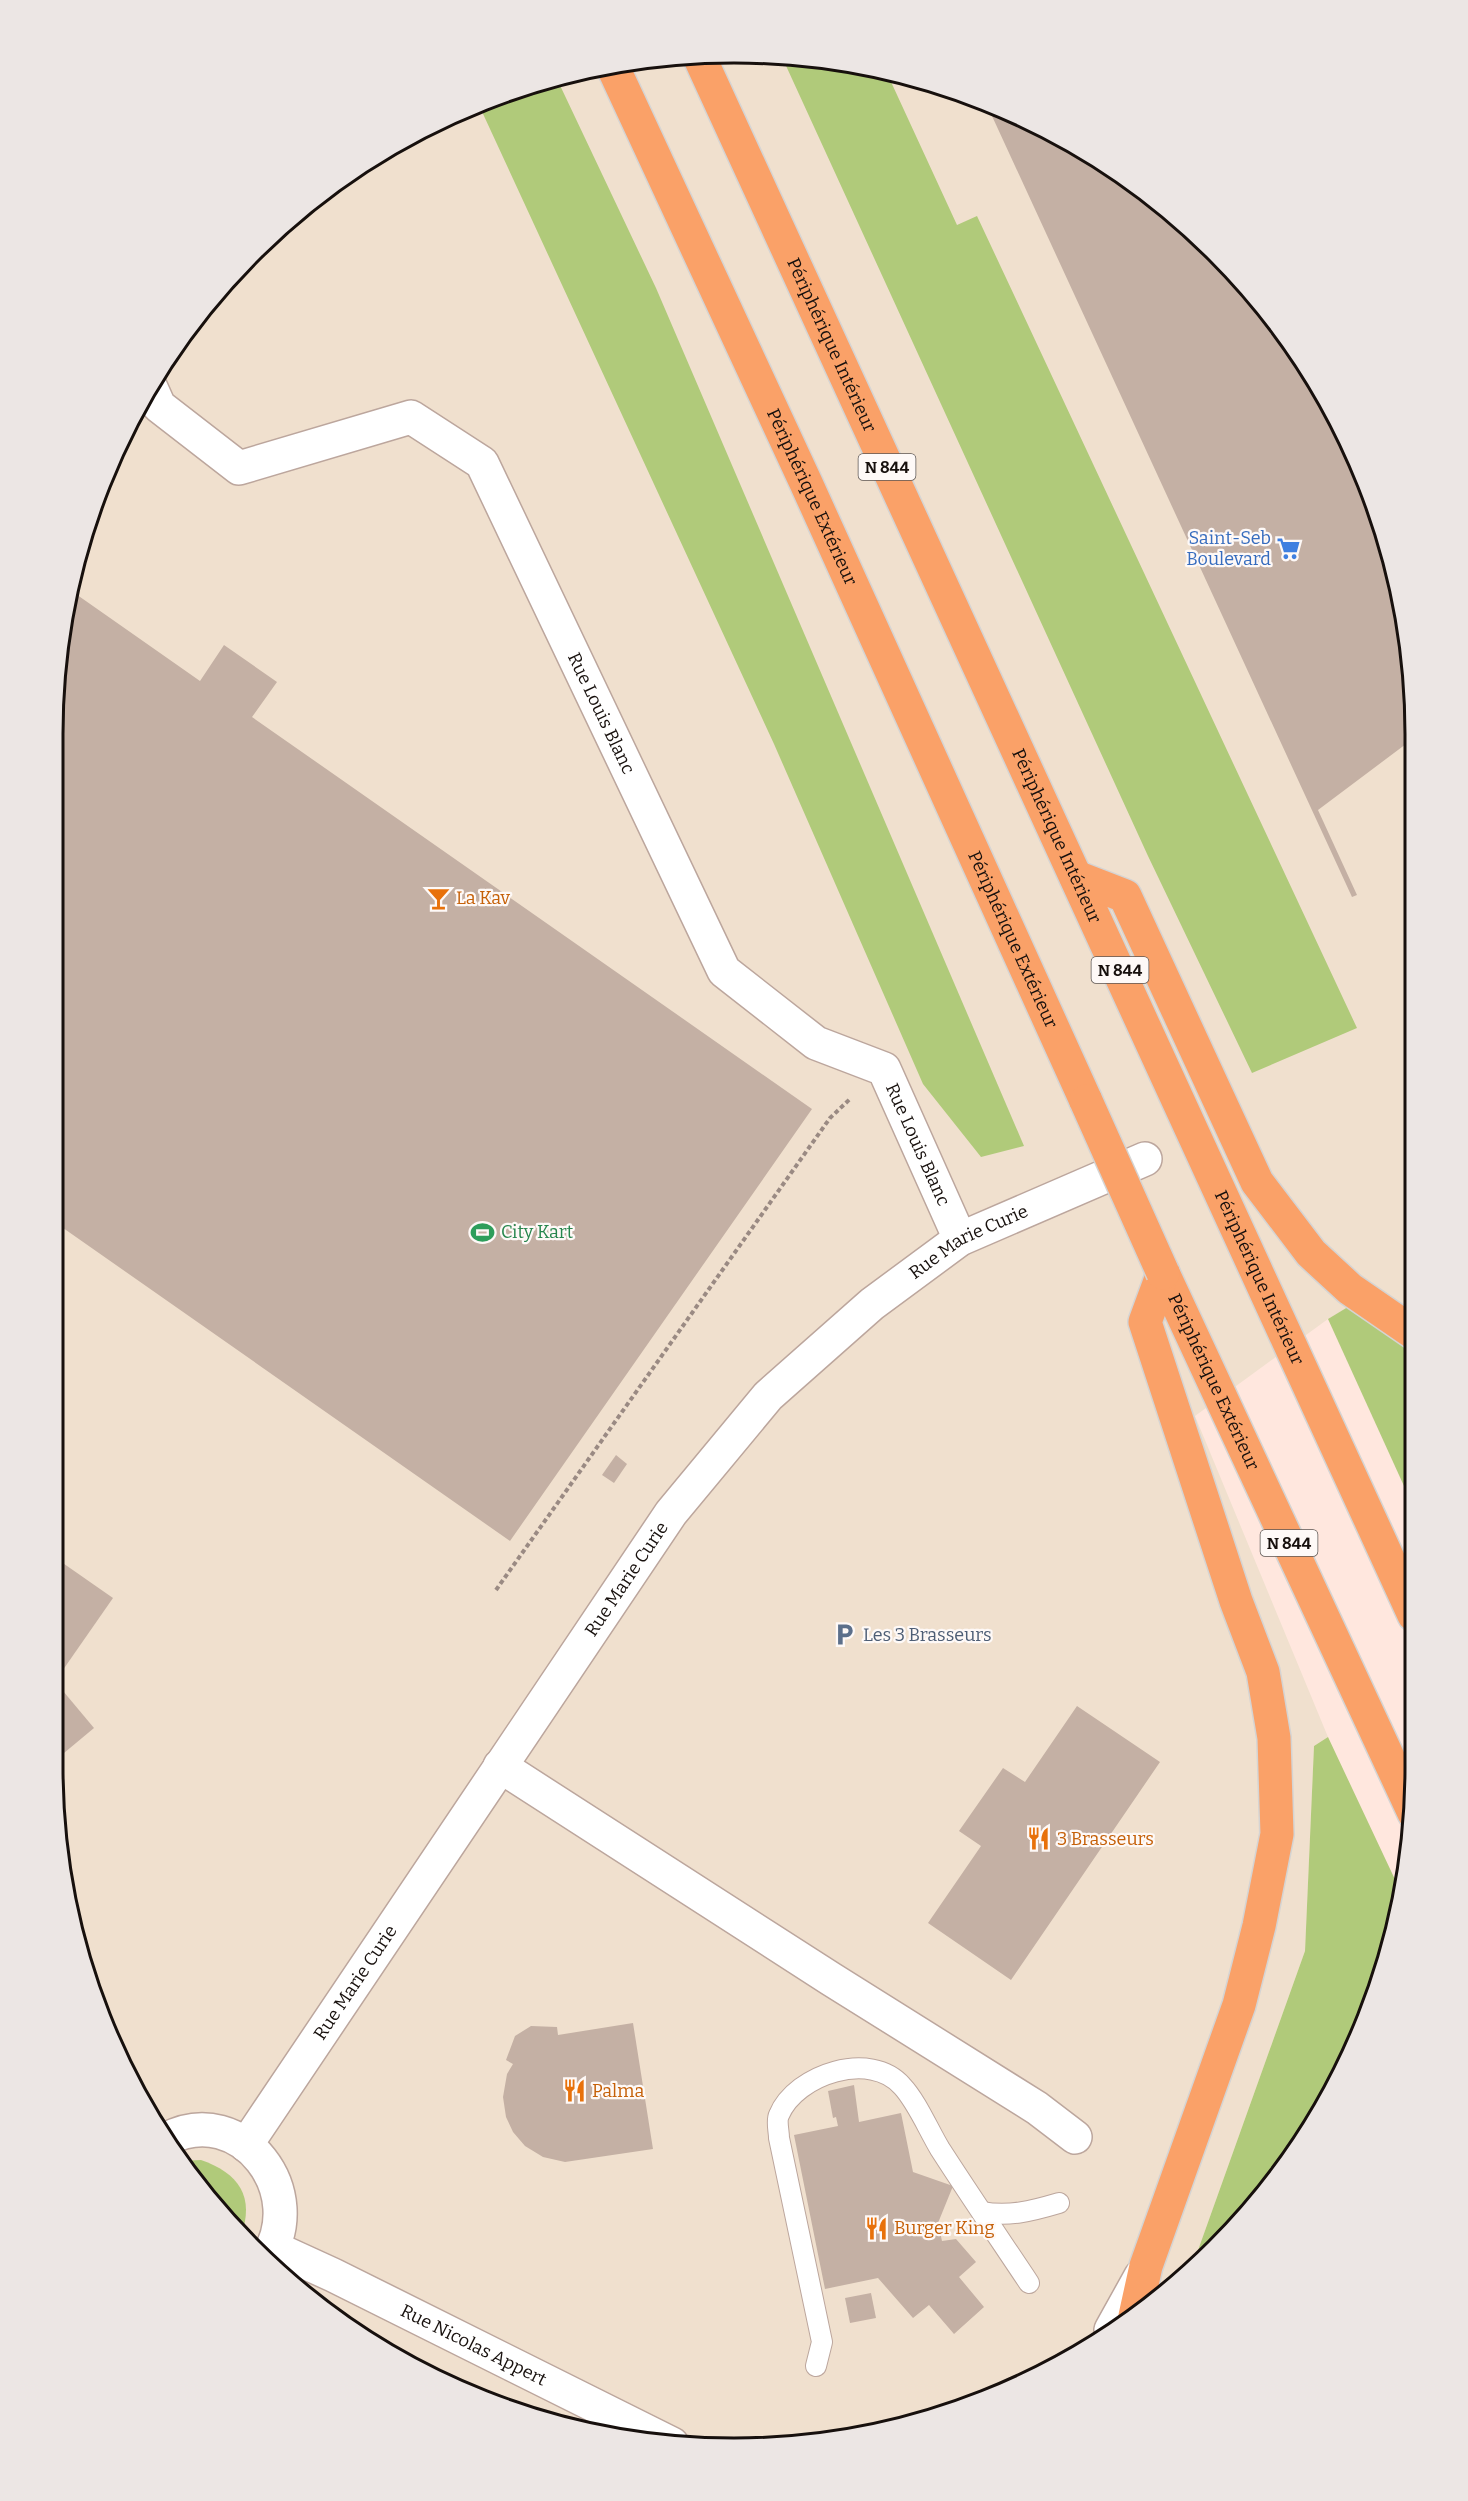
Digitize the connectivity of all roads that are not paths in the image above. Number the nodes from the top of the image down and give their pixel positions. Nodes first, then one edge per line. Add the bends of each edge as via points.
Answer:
1 (703, 64) edge
2 (616, 74) edge
3 (155, 396) edge
4 (1076, 878) junction
5 (1145, 1159) dead end
6 (960, 1239) junction
7 (1163, 1273) junction
8 (1405, 1327) edge
9 (1405, 1595) edge
10 (500, 1766) junction
11 (1404, 1792) edge
12 (173, 2136) edge
13 (1075, 2137) dead end
14 (246, 2145) junction
15 (1059, 2203) dead end
16 (982, 2212) junction
17 (271, 2251) edge
18 (276, 2256) edge
19 (1146, 2266) junction
20 (1029, 2283) dead end
21 (1138, 2302) edge
22 (1118, 2317) edge
23 (816, 2366) dead end
24 (648, 2432) edge

1 - 4 highway, Périphérique Intérieur / N 844
2 - 7 highway, Périphérique Extérieur / N 844, bridge
3 - 6 street, Rue Louis Blanc via 159,405 239,468 411,417 482,463 724,971 816,1043 884,1069
4 - 8 highway via 1125,896 1257,1182 1311,1253 1350,1289
4 - 9 highway, Périphérique Intérieur / N 844
5 - 6 street, Rue Marie Curie
6 - 10 street, Rue Marie Curie via 872,1304 768,1396 672,1513
7 - 11 highway, Périphérique Extérieur / N 844
7 - 19 highway via 1145,1322 1263,1672 1274,1737 1277,1834 1239,2005
10 - 13 street via 1030,2103
10 - 14 street, Rue Marie Curie
12 - 14 street via 215,2132
14 - 17 street via 264,2161 278,2188 280,2231
15 - 16 lane via 1024,2213
16 - 20 lane
16 - 23 lane via 902,2086 886,2072 869,2068 835,2072 810,2080 790,2096 777,2117 822,2342
18 - 24 street, Rue Nicolas Appert via 333,2275
19 - 21 highway
19 - 22 street

